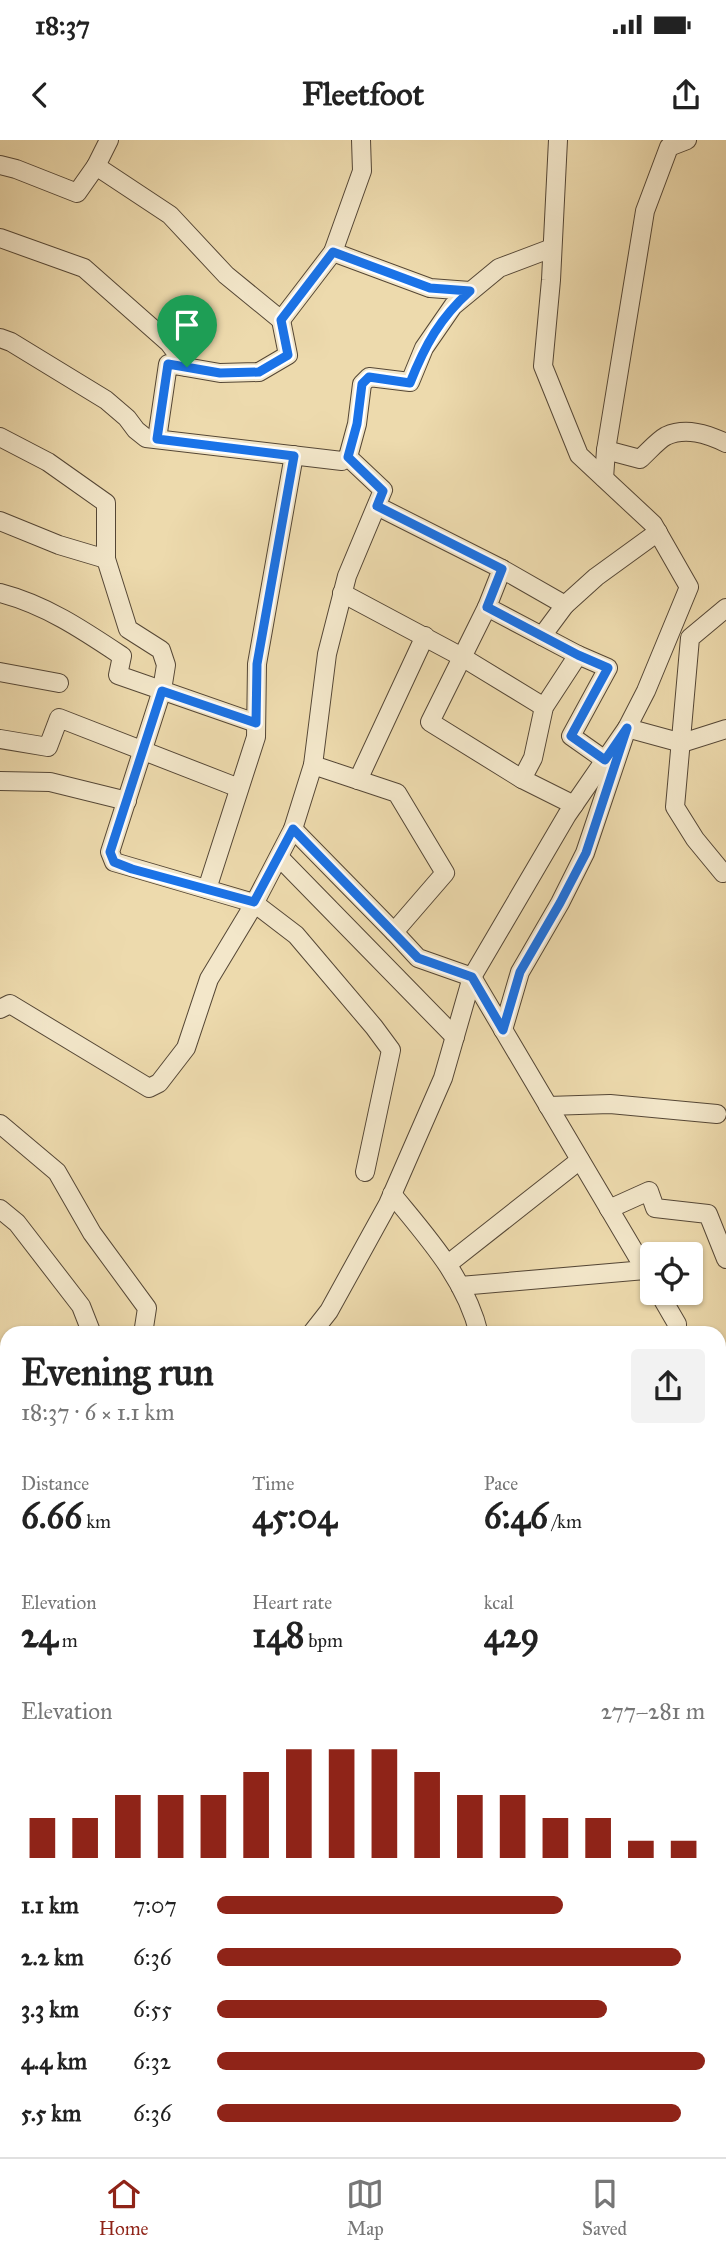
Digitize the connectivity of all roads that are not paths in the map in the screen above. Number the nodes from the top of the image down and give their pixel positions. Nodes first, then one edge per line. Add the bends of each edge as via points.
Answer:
1 (109, 140) edge
2 (361, 140) edge
3 (558, 140) edge
4 (687, 140) edge
5 (665, 144) edge
6 (0, 165) edge
7 (96, 166) junction
8 (0, 238) edge
9 (552, 248) junction
10 (333, 252) junction
11 (470, 291) junction
12 (281, 320) junction
13 (0, 338) edge
14 (187, 367) junction
15 (0, 437) edge
16 (157, 439) junction
17 (726, 443) edge
18 (606, 450) junction
19 (294, 456) junction
20 (348, 457) junction
21 (604, 478) junction
22 (377, 506) junction
23 (0, 522) edge
24 (658, 532) junction
25 (106, 559) junction
26 (502, 569) junction
27 (0, 593) edge
28 (342, 593) junction
29 (565, 605) junction
30 (487, 607) junction
31 (726, 608) edge
32 (425, 636) junction
33 (542, 636) junction
34 (578, 655) junction
35 (462, 657) junction
36 (0, 671) edge
37 (59, 683) dead end
38 (162, 691) junction
39 (544, 707) junction
40 (256, 723) junction
41 (627, 728) junction
42 (726, 729) edge
43 (0, 739) edge
44 (682, 743) junction
45 (143, 749) junction
46 (605, 760) junction
47 (313, 765) junction
48 (522, 779) junction
49 (358, 780) junction
50 (0, 781) edge
51 (239, 789) junction
52 (127, 800) junction
53 (574, 805) junction
54 (293, 829) junction
55 (279, 856) junction
56 (726, 872) edge
57 (207, 889) junction
58 (254, 902) junction
59 (394, 932) junction
60 (472, 977) junction
61 (0, 1009) edge
62 (503, 1030) junction
63 (454, 1037) junction
64 (548, 1106) junction
65 (717, 1114) dead end
66 (0, 1125) edge
67 (580, 1160) junction
68 (365, 1172) dead end
69 (392, 1194) junction
70 (0, 1209) edge
71 (609, 1209) junction
72 (726, 1259) edge
73 (640, 1261) edge
74 (448, 1264) junction
75 (640, 1276) edge
76 (460, 1286) junction
77 (666, 1305) edge
78 (89, 1326) edge
79 (144, 1326) edge
80 (317, 1326) edge
81 (478, 1326) edge
82 (677, 1326) edge

1 - 7 street
2 - 10 street via 362,171
3 - 9 street
4 - 5 street
5 - 18 street via 645,211
6 - 7 street via 76,193
7 - 12 street via 170,215 226,275
8 - 14 street via 84,268 169,343
9 - 11 street via 499,268
9 - 21 street via 544,366 579,455
10 - 11 street via 430,288
10 - 12 street
11 - 20 street via 453,306 424,348 410,383 369,377 362,384
12 - 14 street via 288,355 259,372 220,373
13 - 16 street via 106,400 146,438
14 - 16 street via 168,364
15 - 25 street via 48,462 106,503
16 - 19 street
17 - 18 street via 690,430 665,437 640,459
18 - 21 street
19 - 20 street via 342,461
19 - 40 street via 257,664
20 - 22 street via 383,491
21 - 24 street
22 - 26 street
22 - 28 street
23 - 25 street
24 - 29 street
24 - 41 street via 689,587
25 - 38 street via 128,629 161,650 166,665
26 - 29 street
26 - 30 street
27 - 38 street via 68,620 122,656 118,675
28 - 32 street
28 - 47 street via 327,654
29 - 33 street
30 - 33 street
30 - 35 street
31 - 44 street via 690,638
32 - 35 street
32 - 49 street
33 - 34 street
34 - 39 street
34 - 46 street via 608,668 571,736
35 - 39 street
35 - 48 street via 430,722
36 - 37 street
38 - 40 street
38 - 45 street
39 - 48 street via 533,758
40 - 51 street
41 - 44 street
41 - 46 street
41 - 62 street via 586,853 520,972
42 - 44 street
43 - 45 street via 48,747 59,718
44 - 56 street via 676,807 695,839
45 - 51 street
45 - 52 street
46 - 53 street
47 - 49 street
47 - 54 street
48 - 53 street
49 - 59 street via 397,793 445,873
50 - 52 street via 50,782
51 - 57 street
52 - 57 street via 110,852 114,862
53 - 60 street
54 - 55 street
54 - 59 street
55 - 58 street
55 - 63 street
57 - 58 street
58 - 61 street via 209,979 186,1048 159,1083 149,1088 10,1004
58 - 68 street via 296,935 391,1050
59 - 60 street via 418,958
60 - 62 street
60 - 63 street
62 - 64 street
63 - 69 street via 443,1078
64 - 65 street via 610,1104
64 - 67 street
66 - 79 street via 57,1172 92,1233 146,1308
67 - 71 street
67 - 74 street
69 - 74 street
69 - 80 street
70 - 78 street via 17,1223 81,1306
71 - 72 street via 649,1191 655,1208 708,1214
71 - 73 street
74 - 76 street
75 - 76 street
76 - 81 street
77 - 82 street

